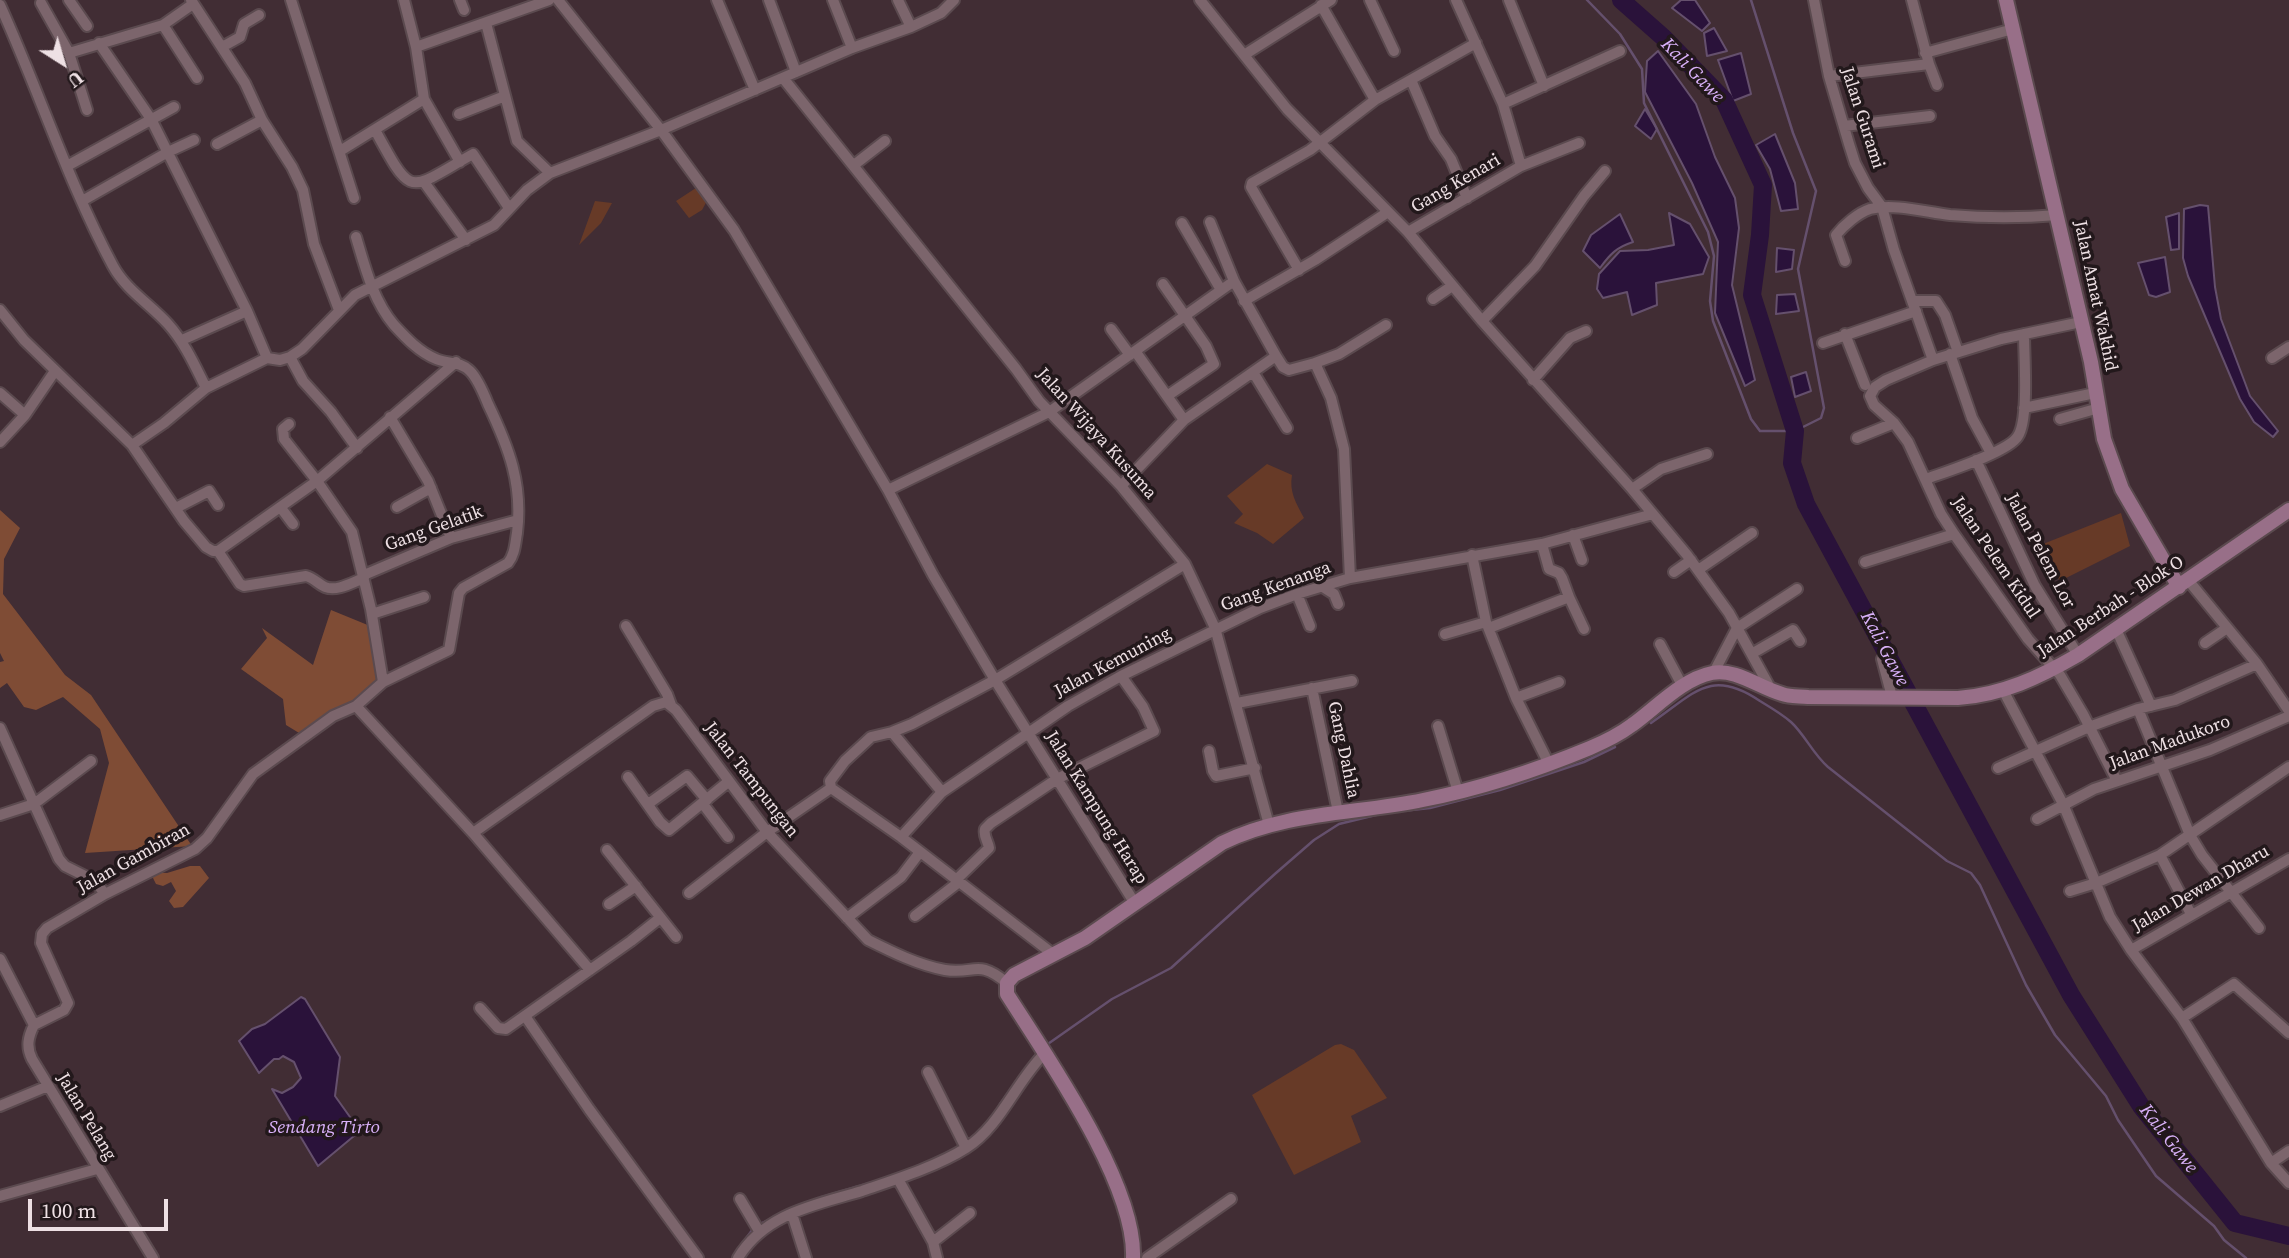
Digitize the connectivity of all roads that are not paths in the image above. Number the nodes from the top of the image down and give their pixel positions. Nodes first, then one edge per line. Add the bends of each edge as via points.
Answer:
1 (69, 0) edge
2 (291, 0) edge
3 (404, 0) edge
4 (550, 0) edge
5 (558, 0) edge
6 (717, 0) edge
7 (769, 0) edge
8 (833, 0) edge
9 (898, 0) edge
10 (954, 0) edge
11 (1200, 0) edge
12 (1370, 0) edge
13 (1456, 0) edge
14 (1509, 0) edge
15 (1814, 0) edge
16 (1912, 0) edge
17 (2006, 0) edge
18 (192, 2) edge
19 (41, 3) dead end
20 (1326, 3) edge
21 (0, 5) edge
22 (259, 15) dead end
23 (486, 23) junction
24 (87, 26) dead end
25 (163, 26) junction
26 (911, 27) junction
27 (2013, 29) junction
28 (99, 43) junction
29 (1476, 43) junction
30 (222, 47) junction
31 (416, 47) junction
32 (852, 48) junction
33 (1394, 51) dead end
34 (1620, 51) dead end
35 (69, 53) junction
36 (1244, 55) junction
37 (1927, 59) junction
38 (796, 72) junction
39 (1829, 76) junction
40 (783, 78) junction
41 (197, 79) dead end
42 (1411, 80) junction
43 (1937, 85) dead end
44 (1544, 86) junction
45 (755, 90) junction
46 (505, 96) junction
47 (424, 99) junction
48 (1375, 100) junction
49 (1503, 104) junction
50 (174, 107) dead end
51 (87, 110) dead end
52 (459, 114) dead end
53 (1930, 116) dead end
54 (151, 119) junction
55 (262, 120) junction
56 (1844, 126) junction
57 (375, 130) junction
58 (661, 130) junction
59 (194, 139) dead end
60 (885, 141) dead end
61 (1320, 143) junction
62 (1580, 143) dead end
63 (217, 144) dead end
64 (340, 151) junction
65 (167, 152) junction
66 (460, 162) junction
67 (854, 165) junction
68 (67, 166) junction
69 (1521, 166) junction
70 (1279, 167) junction
71 (1605, 171) dead end
72 (550, 173) junction
73 (1285, 179) dead end
74 (424, 182) junction
75 (354, 198) dead end
76 (1467, 198) junction
77 (82, 201) junction
78 (1882, 207) junction
79 (509, 208) junction
80 (1388, 212) junction
81 (2057, 215) junction
82 (1210, 222) dead end
83 (1182, 223) dead end
84 (1408, 232) junction
85 (356, 237) dead end
86 (466, 240) junction
87 (1844, 261) dead end
88 (1299, 270) junction
89 (1234, 281) junction
90 (1163, 284) dead end
91 (371, 286) junction
92 (1452, 286) junction
93 (1221, 290) junction
94 (1433, 299) dead end
95 (1244, 301) junction
96 (1914, 306) junction
97 (0, 310) edge
98 (339, 310) junction
99 (247, 311) junction
100 (1186, 315) junction
101 (1482, 321) junction
102 (2081, 322) junction
103 (1386, 325) dead end
104 (1111, 329) dead end
105 (1586, 331) dead end
106 (1845, 334) junction
107 (2024, 334) junction
108 (182, 340) junction
109 (1823, 343) dead end
110 (2289, 347) edge
111 (1133, 353) junction
112 (1954, 353) junction
113 (1276, 356) junction
114 (290, 357) junction
115 (267, 358) junction
116 (2272, 358) dead end
117 (1933, 360) junction
118 (456, 362) junction
119 (1315, 363) junction
120 (55, 371) junction
121 (1253, 372) junction
122 (1532, 380) junction
123 (1865, 385) dead end
124 (206, 388) junction
125 (0, 393) edge
126 (2095, 393) junction
127 (1167, 396) junction
128 (2024, 408) junction
129 (2099, 408) junction
130 (1049, 412) junction
131 (25, 415) junction
132 (390, 417) junction
133 (1184, 419) junction
134 (2060, 419) dead end
135 (1894, 423) junction
136 (289, 424) dead end
137 (1287, 428) dead end
138 (1857, 438) dead end
139 (0, 442) edge
140 (132, 445) junction
141 (357, 448) junction
142 (1990, 453) junction
143 (1707, 454) dead end
144 (1976, 460) junction
145 (1926, 479) junction
146 (317, 481) junction
147 (1121, 486) junction
148 (432, 488) junction
149 (1632, 489) junction
150 (888, 490) junction
151 (218, 505) dead end
152 (397, 507) dead end
153 (281, 508) junction
154 (176, 509) junction
155 (2289, 510) edge
156 (1653, 514) junction
157 (518, 520) junction
158 (293, 524) dead end
159 (1752, 533) dead end
160 (1954, 534) junction
161 (1573, 535) junction
162 (451, 538) junction
163 (1542, 544) junction
164 (218, 551) junction
165 (1472, 555) junction
166 (1581, 560) dead end
167 (1691, 560) junction
168 (1865, 562) dead end
169 (1185, 564) junction
170 (1698, 570) junction
171 (1674, 572) dead end
172 (364, 577) junction
173 (1350, 578) junction
174 (2183, 583) junction
175 (1323, 587) junction
176 (1797, 589) dead end
177 (1297, 594) junction
178 (424, 597) dead end
179 (1569, 597) junction
180 (1338, 604) dead end
181 (372, 614) junction
182 (1488, 625) junction
183 (626, 626) dead end
184 (1310, 626) dead end
185 (1215, 628) junction
186 (1737, 628) junction
187 (2227, 628) junction
188 (1584, 629) dead end
189 (2116, 629) junction
190 (1445, 634) dead end
191 (1800, 641) dead end
192 (2205, 643) dead end
193 (1660, 644) dead end
194 (1753, 653) junction
195 (2078, 655) junction
196 (1882, 659) dead end
197 (2257, 663) junction
198 (2056, 668) junction
199 (1714, 672) junction
200 (1121, 676) junction
201 (995, 680) junction
202 (1352, 681) dead end
203 (383, 682) junction
204 (1559, 682) dead end
205 (1683, 687) junction
206 (1312, 688) junction
207 (1768, 689) junction
208 (2003, 690) junction
209 (1895, 697) junction
210 (1516, 698) junction
211 (1237, 703) junction
212 (671, 705) junction
213 (356, 706) junction
214 (2151, 706) junction
215 (2138, 709) junction
216 (2289, 711) edge
217 (2289, 716) edge
218 (1438, 726) dead end
219 (2089, 727) junction
220 (0, 728) edge
221 (892, 732) junction
222 (1028, 732) junction
223 (1209, 751) dead end
224 (2034, 752) junction
225 (92, 761) dead end
226 (1549, 764) junction
227 (2163, 767) junction
228 (2289, 767) edge
229 (1255, 768) junction
230 (1998, 768) dead end
231 (628, 777) dead end
232 (1057, 779) junction
233 (2117, 780) junction
234 (728, 782) junction
235 (831, 788) junction
236 (942, 792) junction
237 (1458, 792) junction
238 (705, 802) junction
239 (34, 804) junction
240 (648, 804) junction
241 (2063, 804) junction
242 (1338, 812) junction
243 (0, 815) edge
244 (2037, 819) dead end
245 (1269, 825) junction
246 (767, 832) junction
247 (473, 833) junction
248 (2190, 835) junction
249 (728, 837) dead end
250 (901, 837) junction
251 (607, 850) dead end
252 (920, 852) junction
253 (2160, 855) junction
254 (2289, 859) edge
255 (957, 881) junction
256 (2096, 883) junction
257 (636, 886) junction
258 (2070, 891) dead end
259 (2231, 891) junction
260 (689, 893) dead end
261 (105, 894) junction
262 (1134, 902) junction
263 (609, 904) dead end
264 (2191, 914) junction
265 (915, 916) dead end
266 (660, 918) junction
267 (847, 918) junction
268 (2259, 928) dead end
269 (676, 937) dead end
270 (2132, 950) junction
271 (1054, 954) junction
272 (0, 959) edge
273 (590, 970) junction
274 (1007, 983) junction
275 (480, 1008) dead end
276 (525, 1016) junction
277 (2182, 1018) junction
278 (34, 1025) junction
279 (2289, 1033) edge
280 (1042, 1049) junction
281 (928, 1072) dead end
282 (48, 1086) junction
283 (0, 1106) edge
284 (965, 1144) junction
285 (2289, 1151) edge
286 (2271, 1163) junction
287 (97, 1169) junction
288 (898, 1179) junction
289 (2289, 1183) edge
290 (0, 1196) edge
291 (740, 1199) dead end
292 (1231, 1199) dead end
293 (970, 1213) dead end
294 (792, 1214) junction
295 (757, 1227) junction
296 (933, 1242) junction
297 (153, 1258) edge
298 (698, 1258) edge
299 (738, 1258) edge
300 (806, 1258) edge
301 (937, 1258) edge
302 (1133, 1258) edge
303 (1147, 1258) edge

1 - 24 street
2 - 64 street
3 - 31 street
4 - 23 street
5 - 58 street, Jalan Kampung Harap
6 - 45 street
7 - 38 street
8 - 32 street
9 - 26 street
10 - 26 street via 941,13
11 - 36 street
12 - 33 street
13 - 29 street
14 - 44 street
15 - 39 street, Jalan Gurami
16 - 37 street
17 - 27 main road, Jalan Amat Wakhid
18 - 25 street
18 - 30 street
19 - 35 street
20 - 36 street
20 - 48 street
21 - 68 street
22 - 30 street via 244,24 240,37
23 - 31 street
23 - 46 street
25 - 28 street
25 - 41 street
26 - 32 street
27 - 37 street
27 - 81 main road, Jalan Amat Wakhid
28 - 35 street
28 - 54 street
29 - 42 street
29 - 49 street
30 - 55 street
31 - 47 street
32 - 38 street
34 - 44 street
35 - 51 street
36 - 61 street
37 - 39 street
37 - 43 street
38 - 40 street
39 - 56 street, Jalan Gurami
40 - 45 street
40 - 67 street, Jalan Wijaya Kusuma
42 - 48 street
42 - 76 street
44 - 49 street
45 - 58 street
46 - 52 street
46 - 72 street via 517,141
47 - 57 street
47 - 66 street
48 - 61 street
49 - 69 street
50 - 54 street
53 - 56 street
54 - 65 street
54 - 68 street
55 - 63 street
55 - 98 street via 303,190 314,244
56 - 78 street, Jalan Gurami via 1855,163
57 - 64 street
57 - 74 street via 398,173 409,182
58 - 72 street
58 - 150 street, Jalan Kampung Harap via 734,230
59 - 65 street
60 - 67 street
61 - 70 street
61 - 80 street
62 - 69 street, Gang Kenari
64 - 75 street
65 - 77 street
65 - 99 street
66 - 74 street
66 - 79 street via 473,154
67 - 130 street, Jalan Wijaya Kusuma
68 - 77 street
69 - 76 street, Gang Kenari
70 - 73 street
70 - 88 street via 1251,187
71 - 101 street via 1535,266
72 - 79 street
74 - 86 street
76 - 84 street, Gang Kenari
77 - 108 street via 126,285
78 - 81 street via 1952,215
78 - 87 street via 1867,210 1836,235
78 - 96 street, Jalan Gurami
79 - 86 street via 494,225
80 - 84 street
80 - 88 street
81 - 102 main road, Jalan Amat Wakhid
82 - 89 street
83 - 93 street
84 - 92 street
85 - 91 street
86 - 91 street
88 - 95 street
89 - 93 street
89 - 95 street
90 - 100 street
91 - 98 street
91 - 118 street via 392,323 413,344 437,359
92 - 94 street
92 - 101 street
93 - 100 street
95 - 113 street
96 - 106 street
96 - 112 street via 1936,301 1945,315
96 - 117 street, Jalan Gurami
97 - 120 street
98 - 114 street
99 - 108 street
99 - 115 street
100 - 111 street
100 - 127 street via 1214,364
101 - 122 street
102 - 107 street
102 - 126 main road, Jalan Amat Wakhid
103 - 119 street
104 - 111 street
105 - 122 street via 1570,338
106 - 109 street
106 - 123 street
107 - 112 street
107 - 128 street
108 - 124 street
110 - 116 street
111 - 127 street
111 - 130 street
112 - 117 street
112 - 142 street via 1972,418
113 - 119 street via 1289,370
113 - 121 street
114 - 115 street
114 - 141 street via 303,381
115 - 124 street
117 - 135 street, Jalan Pelem Kidul via 1875,387 1870,396 1874,405
118 - 132 street
118 - 157 street via 471,372 505,440 517,481
119 - 173 street via 1331,398 1345,449
120 - 131 street
120 - 140 street
121 - 133 street
121 - 137 street
122 - 149 street
124 - 140 street
125 - 131 street
126 - 128 street
126 - 129 main road, Jalan Amat Wakhid
127 - 133 street
128 - 142 street via 2017,439
129 - 134 street
129 - 174 main road, Jalan Amat Wakhid via 2104,439 2122,489
130 - 147 street, Jalan Wijaya Kusuma
130 - 150 street
131 - 139 street
132 - 141 street
132 - 148 street
133 - 147 street
135 - 138 street
135 - 145 street, Jalan Pelem Kidul
136 - 146 street via 283,429 284,439
140 - 154 street
141 - 146 street
142 - 144 street
143 - 149 street via 1661,469
144 - 145 street
144 - 195 street, Jalan Pelem Lor via 2035,586
145 - 160 street, Jalan Pelem Kidul
146 - 153 street
146 - 172 street via 352,532
147 - 169 street, Jalan Wijaya Kusuma
148 - 152 street
148 - 162 street
149 - 156 street
150 - 201 street, Jalan Kampung Harap
151 - 154 street via 209,491
153 - 158 street
153 - 164 street
154 - 164 street via 206,547
155 - 174 main road, Jalan Berbah - Blok O
156 - 161 street, Gang Kenanga
156 - 167 street
157 - 162 street, Gang Gelatik
157 - 203 street, Jalan Gambiran via 508,563 459,593 449,650
159 - 170 street
160 - 168 street
160 - 198 street, Jalan Pelem Kidul via 2028,639
161 - 163 street, Gang Kenanga
161 - 166 street
162 - 172 street, Gang Gelatik
163 - 165 street, Gang Kenanga
163 - 179 street via 1549,569 1559,573
164 - 172 street, Gang Gelatik via 244,586 306,576 324,587 337,588
165 - 173 street, Gang Kenanga
165 - 182 street
167 - 170 street
167 - 171 street
169 - 185 street, Jalan Wijaya Kusuma
169 - 201 street
170 - 186 street
172 - 181 street
173 - 175 street, Gang Kenanga
174 - 187 street
174 - 189 main road, Jalan Berbah - Blok O
175 - 177 street, Gang Kenanga
175 - 180 street via 1334,594
176 - 186 street
177 - 184 street
177 - 185 street, Gang Kenanga
178 - 181 street
179 - 182 street
179 - 188 street
181 - 203 street
182 - 190 street
182 - 210 street
183 - 212 street, Jalan Tampungan
185 - 200 street, Jalan Kemuning
185 - 211 street, Jalan Wijaya Kusuma
186 - 194 street
186 - 199 street
187 - 192 street
187 - 197 street
189 - 195 main road, Jalan Berbah - Blok O
189 - 214 street
191 - 194 street via 1793,630
193 - 205 street
194 - 207 street
195 - 198 main road, Jalan Berbah - Blok O
196 - 209 street
197 - 214 street
197 - 216 street
198 - 208 main road, Jalan Berbah - Blok O
198 - 219 street, Jalan Pelem Kidul
199 - 205 main road
199 - 207 main road, Jalan Berbah - Blok O
200 - 222 street, Jalan Kemuning
200 - 232 street via 1154,731
201 - 221 street
201 - 222 street, Jalan Kampung Harap
202 - 206 street
203 - 213 street, Jalan Gambiran
204 - 210 street
205 - 226 main road via 1629,727
206 - 211 street, Gang Dahlia
206 - 242 street, Gang Dahlia
207 - 209 main road, Jalan Berbah - Blok O via 1808,697
208 - 209 main road, Jalan Berbah - Blok O via 1958,698
208 - 224 street
210 - 226 street
211 - 229 street, Jalan Wijaya Kusuma
212 - 234 street, Jalan Tampungan
212 - 247 street via 661,702 653,706
213 - 247 street
213 - 261 street, Jalan Gambiran via 333,716 253,774 195,849
214 - 215 street
215 - 219 street
215 - 227 street
217 - 227 street, Jalan Madukoro
218 - 237 street
219 - 224 street
219 - 233 street, Jalan Pelem Kidul
220 - 239 street
221 - 235 street via 866,741 834,774
221 - 236 street
222 - 232 street, Jalan Kampung Harap
222 - 236 street, Jalan Kemuning
223 - 229 street via 1216,776
224 - 230 street
224 - 241 street
225 - 239 street
226 - 237 main road
227 - 233 street, Jalan Madukoro
227 - 248 street
228 - 248 street
229 - 245 street, Jalan Wijaya Kusuma
231 - 240 street
232 - 255 street via 985,829 989,848
232 - 262 street, Jalan Kampung Harap
233 - 241 street, Jalan Madukoro
234 - 238 street
234 - 246 street, Jalan Tampungan
235 - 246 street
235 - 250 street
236 - 250 street, Jalan Kemuning
237 - 242 main road
238 - 240 street via 670,830
238 - 240 street via 687,776
238 - 249 street
239 - 243 street
239 - 261 street via 65,866 95,881
241 - 244 street, Jalan Madukoro
241 - 256 street
242 - 245 main road
245 - 262 main road via 1222,844
246 - 260 street
246 - 267 street, Jalan Tampungan
247 - 273 street
248 - 253 street
248 - 259 street
250 - 252 street
251 - 257 street
252 - 255 street
252 - 267 street via 901,877
253 - 256 street
253 - 264 street
254 - 259 street, Jalan Dewan Dharu
255 - 265 street
255 - 271 street
256 - 258 street
256 - 270 street via 2110,917
257 - 263 street
257 - 266 street
259 - 264 street, Jalan Dewan Dharu
259 - 268 street
261 - 278 street, Jalan Gambiran via 42,934 41,943 68,1003 64,1010
262 - 271 main road
264 - 270 street, Jalan Dewan Dharu
266 - 269 street
266 - 273 street
267 - 274 street, Jalan Tampungan via 868,940 890,951 948,971 990,970
270 - 277 street
271 - 274 main road
272 - 278 street
273 - 276 street
274 - 280 main road via 1007,994
275 - 276 street via 498,1028 506,1029
276 - 298 street
277 - 279 street via 2234,984
277 - 286 street
278 - 282 street, Jalan Pelang via 27,1051
280 - 284 street via 986,1131
280 - 302 main road via 1113,1176 1125,1208
281 - 284 street
282 - 283 street
282 - 287 street, Jalan Pelang
284 - 288 street
285 - 286 street
286 - 289 street
287 - 290 street
287 - 297 street, Jalan Pelang
288 - 294 street
288 - 296 street
291 - 295 street
292 - 303 street
293 - 296 street
294 - 295 street
294 - 300 street
295 - 299 street
296 - 301 street

